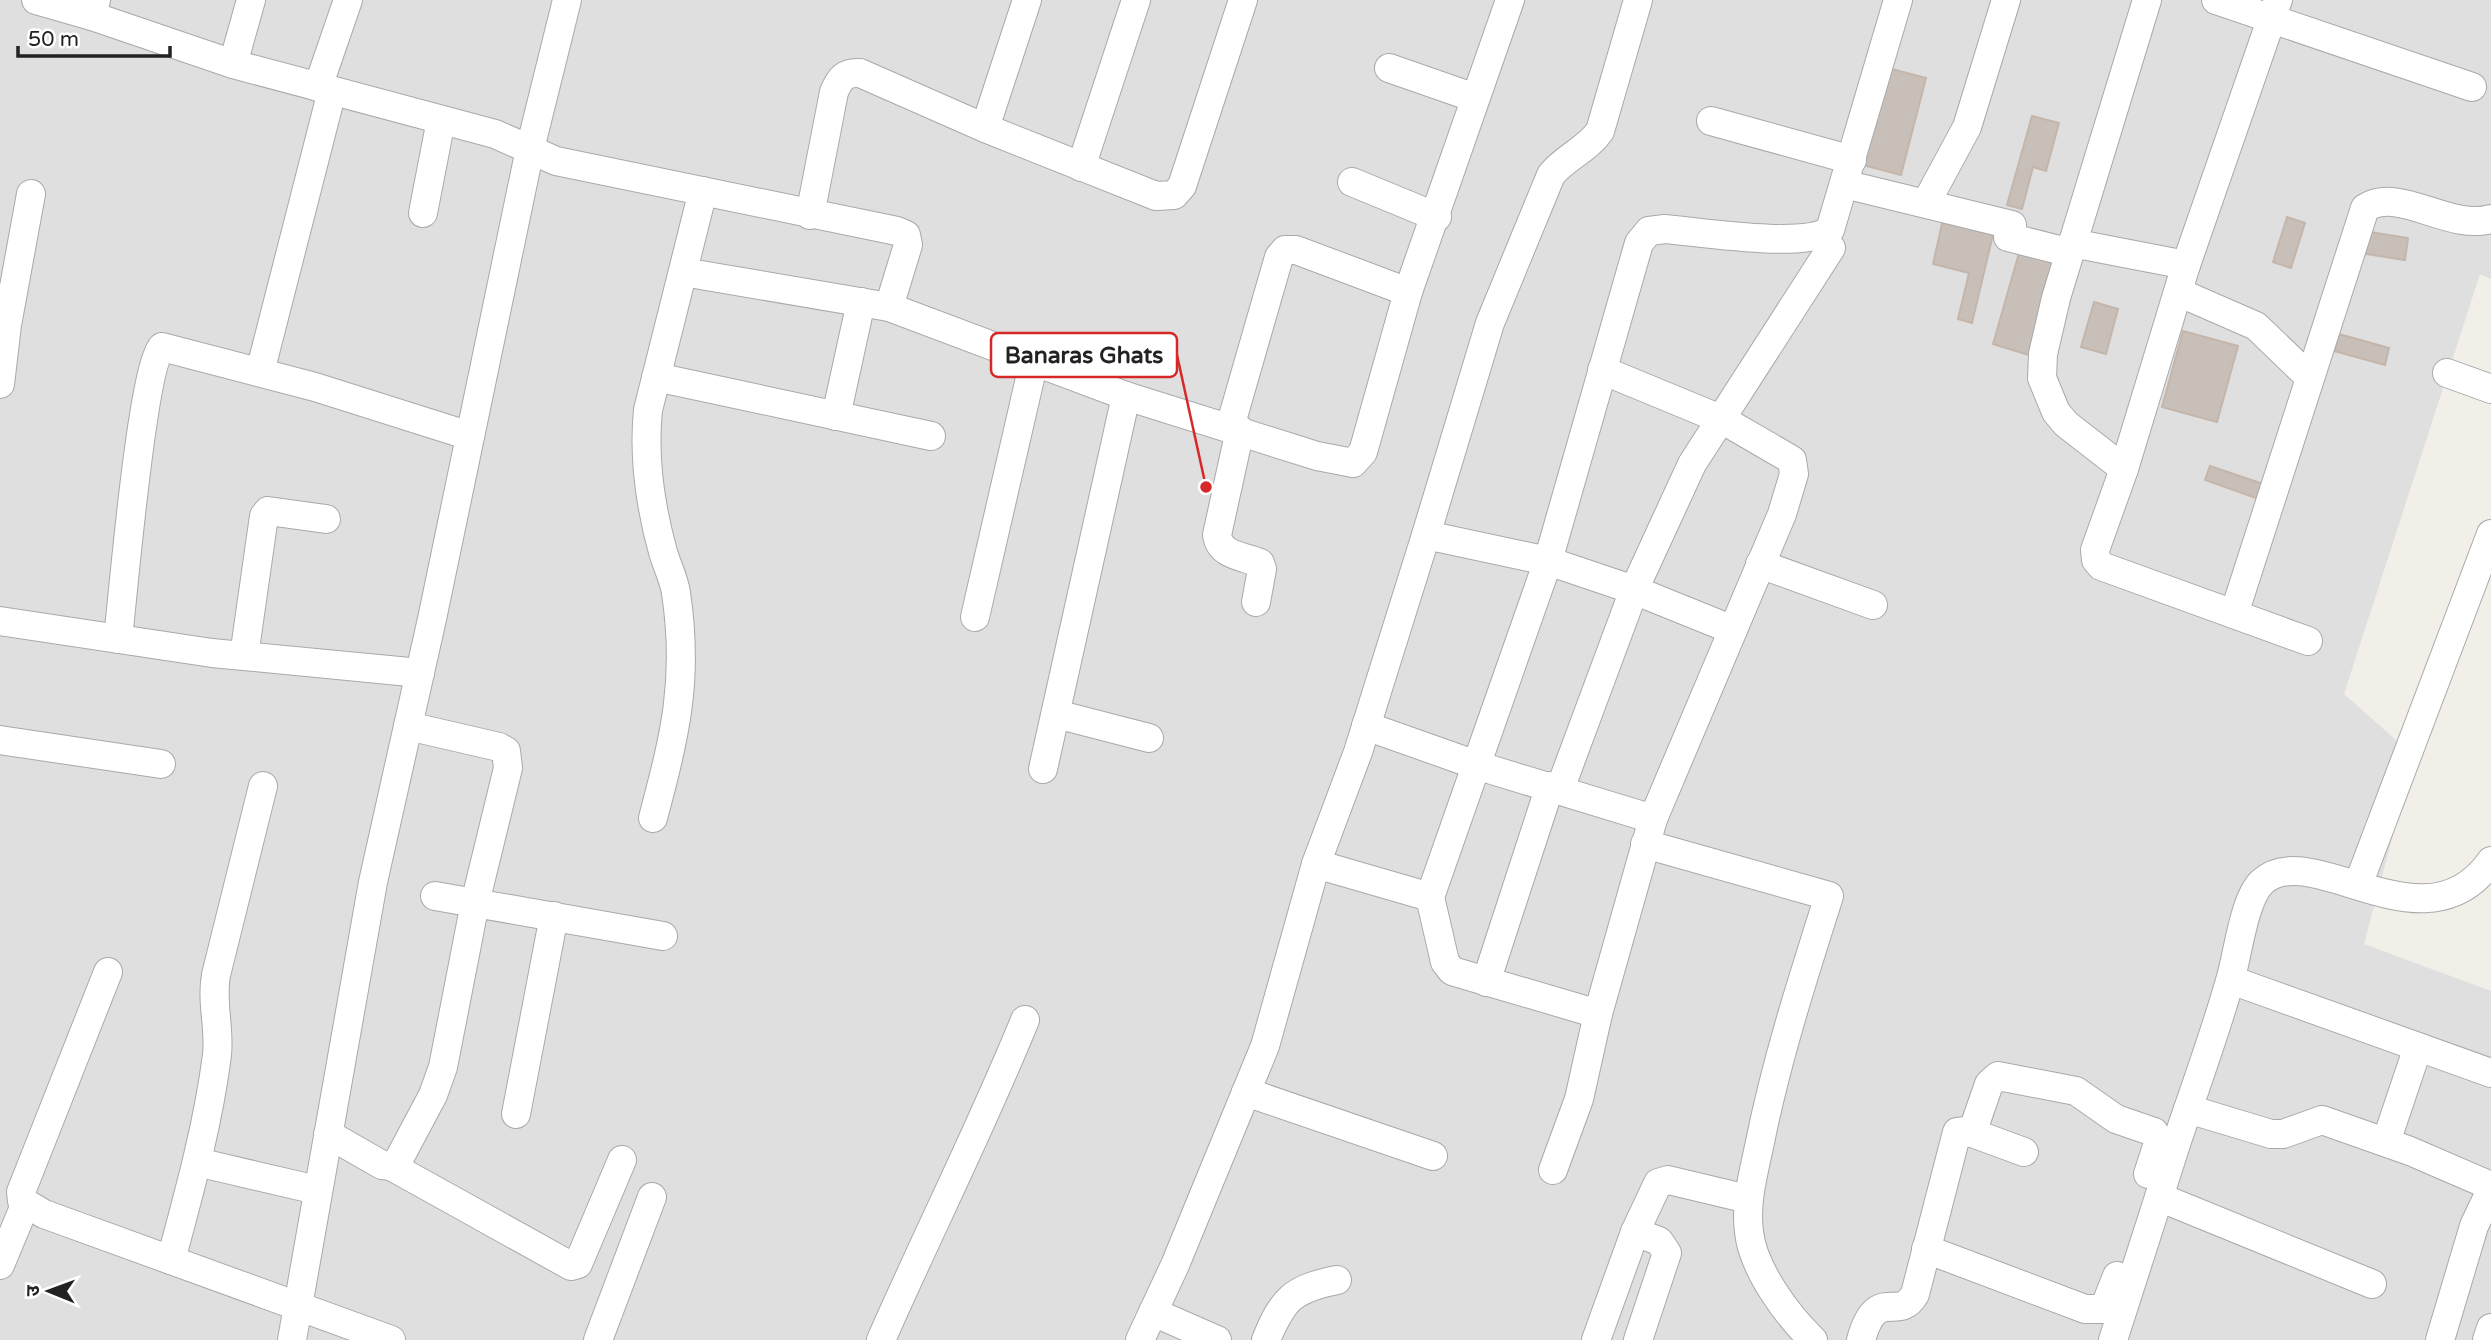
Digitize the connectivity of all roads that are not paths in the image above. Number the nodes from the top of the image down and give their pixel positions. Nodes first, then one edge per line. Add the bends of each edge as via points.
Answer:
1 (36, 0) edge
2 (251, 0) edge
3 (348, 0) edge
4 (566, 0) edge
5 (1027, 0) edge
6 (1136, 0) edge
7 (1243, 0) edge
8 (1510, 0) edge
9 (1638, 0) edge
10 (1898, 0) edge
11 (2006, 0) edge
12 (2147, 0) edge
13 (2216, 0) edge
14 (94, 8) edge
15 (2275, 9) edge
16 (233, 64) junction
17 (1389, 68) dead end
18 (2472, 87) dead end
19 (325, 89) junction
20 (1475, 98) junction
21 (441, 120) junction
22 (1711, 121) dead end
23 (985, 128) junction
24 (530, 149) junction
25 (1081, 167) junction
26 (1848, 172) junction
27 (1352, 182) dead end
28 (703, 191) junction
29 (31, 194) dead end
30 (1926, 202) junction
31 (423, 213) dead end
32 (810, 215) junction
33 (1437, 217) junction
34 (2491, 219) edge
35 (2072, 243) junction
36 (1831, 248) dead end
37 (2186, 265) junction
38 (683, 272) junction
39 (1408, 292) junction
40 (2178, 292) junction
41 (860, 302) junction
42 (889, 307) junction
43 (1034, 361) junction
44 (1602, 370) junction
45 (260, 372) junction
46 (2447, 373) dead end
47 (656, 377) junction
48 (2309, 377) junction
49 (0, 384) edge
50 (2491, 389) edge
51 (1126, 396) junction
52 (836, 416) junction
53 (1723, 420) junction
54 (1235, 428) junction
55 (470, 436) junction
56 (931, 436) dead end
57 (2124, 469) junction
58 (326, 519) dead end
59 (2491, 534) edge
60 (1426, 535) junction
61 (1548, 561) junction
62 (1760, 564) junction
63 (1634, 590) junction
64 (1256, 602) dead end
65 (1873, 605) dead end
66 (2234, 614) junction
67 (975, 617) dead end
68 (0, 621) edge
69 (1733, 630) junction
70 (118, 639) junction
71 (2308, 641) dead end
72 (244, 656) junction
73 (420, 673) junction
74 (1056, 714) junction
75 (408, 726) junction
76 (1366, 726) junction
77 (1149, 738) dead end
78 (0, 740) edge
79 (161, 764) dead end
80 (1479, 766) junction
81 (1043, 769) dead end
82 (263, 786) dead end
83 (1555, 787) junction
84 (653, 818) dead end
85 (1649, 831) junction
86 (2491, 861) edge
87 (1317, 864) junction
88 (2358, 885) junction
89 (435, 896) dead end
90 (1430, 897) junction
91 (475, 903) junction
92 (554, 916) junction
93 (663, 936) dead end
94 (108, 972) dead end
95 (2231, 979) junction
96 (1486, 982) junction
97 (1598, 1014) junction
98 (1025, 1020) dead end
99 (2418, 1048) junction
100 (2491, 1073) edge
101 (1246, 1092) junction
102 (2188, 1109) junction
103 (516, 1114) dead end
104 (1972, 1133) junction
105 (328, 1135) junction
106 (2386, 1142) junction
107 (2024, 1152) dead end
108 (1433, 1156) dead end
109 (622, 1160) dead end
110 (197, 1162) junction
111 (391, 1166) junction
112 (1553, 1170) dead end
113 (2491, 1188) edge
114 (317, 1190) junction
115 (652, 1197) dead end
116 (2159, 1197) junction
117 (1748, 1199) junction
118 (25, 1205) junction
119 (1635, 1232) junction
120 (2134, 1247) junction
121 (1926, 1250) junction
122 (172, 1261) junction
123 (0, 1265) edge
124 (1336, 1280) dead end
125 (2372, 1284) dead end
126 (299, 1307) junction
127 (1153, 1312) junction
128 (2491, 1328) edge
129 (292, 1340) edge
130 (391, 1340) edge
131 (598, 1340) edge
132 (881, 1340) edge
133 (1140, 1340) edge
134 (1217, 1340) edge
135 (1266, 1340) edge
136 (1596, 1340) edge
137 (1638, 1340) edge
138 (1813, 1340) edge
139 (1861, 1340) edge
140 (2113, 1340) edge
141 (2440, 1340) edge
142 (2487, 1340) edge

1 - 14 street
2 - 16 street
3 - 19 street
4 - 24 street
5 - 23 street
6 - 25 street
7 - 25 street via 1182,187 1174,195 1156,196
8 - 20 street
9 - 60 street via 1600,131 1592,143 1551,174 1490,323
10 - 26 street
11 - 30 street via 1967,127
12 - 35 street
13 - 15 street
14 - 16 street
15 - 18 street
15 - 37 street
16 - 19 street
17 - 20 street
19 - 21 street
19 - 45 street
20 - 33 street
21 - 24 street
21 - 31 street
22 - 26 street
23 - 25 street
23 - 32 street via 849,72 839,79 834,92
24 - 28 street via 556,162
24 - 55 street
26 - 30 street
26 - 44 street via 1830,230 1821,237 1649,231 1639,243
27 - 33 street
28 - 32 street
28 - 38 street
29 - 49 street
30 - 35 street via 2067,253
32 - 42 street via 906,235 908,245
33 - 39 street
34 - 48 street via 2467,223 2389,201 2375,201 2365,208
35 - 37 street
35 - 57 street via 2045,343 2042,378 2048,398 2066,424
36 - 53 street
37 - 40 street
38 - 41 street
38 - 47 street
39 - 54 street via 1359,460 1344,463
39 - 54 street via 1296,250 1285,250 1279,257
40 - 48 street via 2256,326
40 - 57 street
41 - 42 street
41 - 52 street
42 - 43 street
43 - 51 street
43 - 67 street
44 - 53 street
44 - 61 street
45 - 55 street
45 - 70 street via 178,349 162,347 156,354 147,394
46 - 50 street
47 - 52 street
47 - 84 street via 646,435 646,470 675,589 681,690 677,729
48 - 66 street
51 - 54 street
51 - 74 street
52 - 56 street
53 - 62 street via 1792,460 1791,488
53 - 63 street via 1692,464
54 - 64 street via 1218,545 1260,563
55 - 73 street
57 - 66 street via 2095,550 2096,560 2101,566
58 - 72 street via 268,511 264,516
59 - 88 street
60 - 61 street
60 - 76 street
61 - 63 street
61 - 80 street
62 - 65 street
62 - 69 street
63 - 69 street
63 - 83 street
66 - 71 street
68 - 70 street
69 - 85 street
70 - 72 street
72 - 73 street
73 - 75 street
74 - 77 street
74 - 81 street
75 - 91 street via 506,751 508,768
75 - 105 street via 373,882
76 - 80 street
76 - 87 street
78 - 79 street
80 - 83 street
80 - 90 street
82 - 110 street via 213,989 218,1047
83 - 85 street
83 - 96 street
85 - 97 street
85 - 117 street via 1829,896 1775,1067
86 - 88 street via 2467,887 2422,900
87 - 90 street
87 - 101 street via 1265,1046
88 - 95 street via 2302,873 2274,873 2251,899
89 - 91 street
90 - 96 street via 1444,961 1452,971
91 - 92 street
91 - 111 street via 443,1067 433,1095
92 - 93 street
92 - 103 street
94 - 118 street via 21,1192
95 - 99 street
95 - 102 street
96 - 97 street
97 - 112 street via 1579,1099
98 - 132 street
99 - 100 street
99 - 106 street
101 - 108 street
101 - 127 street
102 - 106 street via 2271,1134 2322,1120
102 - 116 street
104 - 107 street
104 - 120 street via 1989,1084 1998,1076 2076,1091 2116,1119 2154,1132 2158,1143
104 - 121 street via 1961,1130 1955,1136
105 - 111 street
105 - 114 street
106 - 113 street
109 - 111 street via 578,1264 571,1266
110 - 114 street
110 - 122 street
113 - 141 street via 2474,1227
114 - 126 street
115 - 131 street
116 - 120 street
116 - 125 street
117 - 119 street via 1668,1180 1658,1182
117 - 138 street via 1749,1234 1763,1270 1783,1307
118 - 122 street
118 - 123 street
119 - 136 street
119 - 137 street via 1659,1241 1667,1253
120 - 121 street via 2104,1309 2085,1309
120 - 140 street
121 - 139 street via 1909,1303 1872,1312
122 - 126 street
124 - 135 street via 1310,1285 1291,1296 1279,1307
126 - 129 street
126 - 130 street
127 - 133 street
127 - 134 street
128 - 142 street

